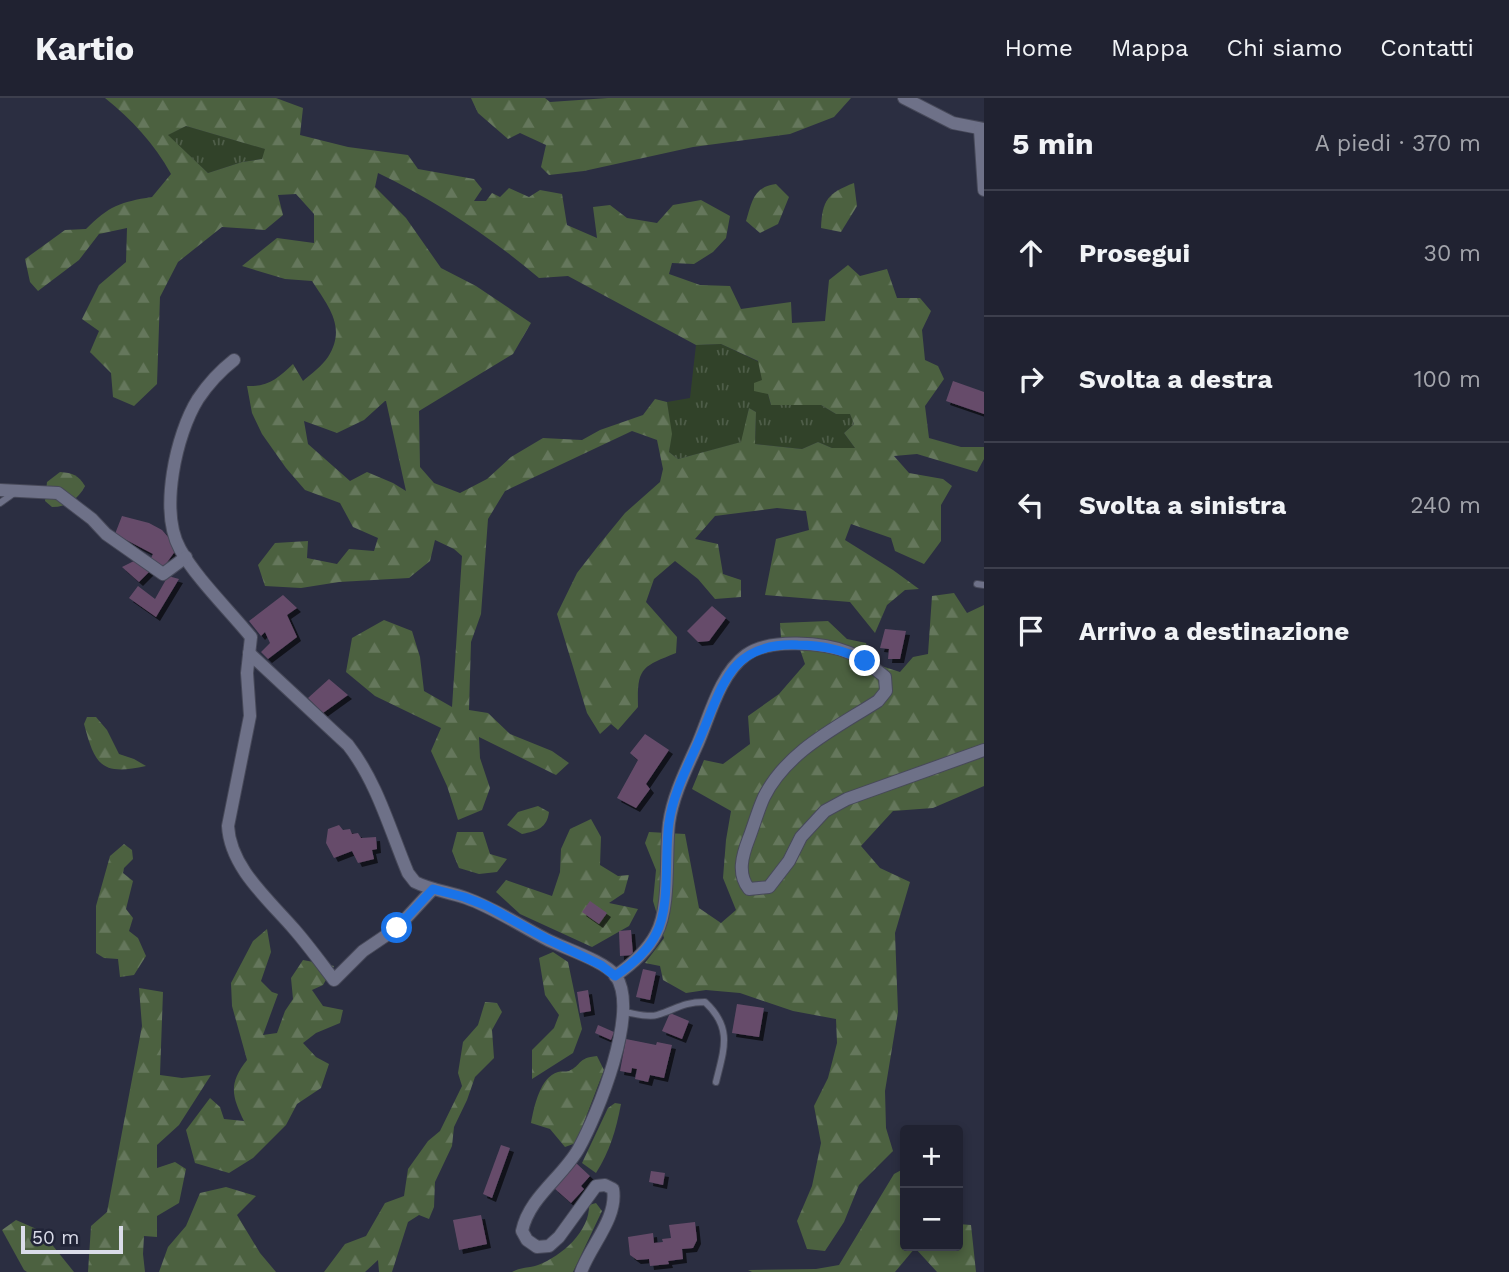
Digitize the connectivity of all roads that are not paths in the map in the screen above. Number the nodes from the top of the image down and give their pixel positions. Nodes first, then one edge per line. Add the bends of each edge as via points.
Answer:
1 (904, 98) edge
2 (982, 130) edge
3 (984, 190) edge
4 (234, 360) dead end
5 (18, 489) junction
6 (0, 490) edge
7 (0, 503) edge
8 (186, 556) junction
9 (249, 653) junction
10 (984, 750) edge
11 (433, 889) junction
12 (615, 976) junction
13 (622, 1011) junction
14 (716, 1082) dead end
15 (580, 1272) edge

1 - 2 street via 953,123
2 - 3 street
4 - 8 street via 197,401 173,474 172,523
5 - 6 street
5 - 7 lane
5 - 8 street via 66,497 106,534 163,574
8 - 9 street via 251,637
9 - 11 street via 348,745 370,779 408,873 415,882
9 - 11 street via 250,716 228,825 233,854 247,874 334,980 363,951 397,928
10 - 12 street via 825,811 801,837 769,887 749,889 741,880 742,862 772,784 790,760 886,691 885,677 848,652 778,644 745,656 726,679 679,785 669,821 664,911 656,935 632,964
11 - 12 street via 487,906
12 - 13 street
13 - 14 lane via 654,1016 675,1006 705,1002 722,1023 725,1039
13 - 15 street via 616,1055 594,1119 577,1153 530,1210 522,1231 537,1247 548,1246 596,1186 614,1189 612,1210

